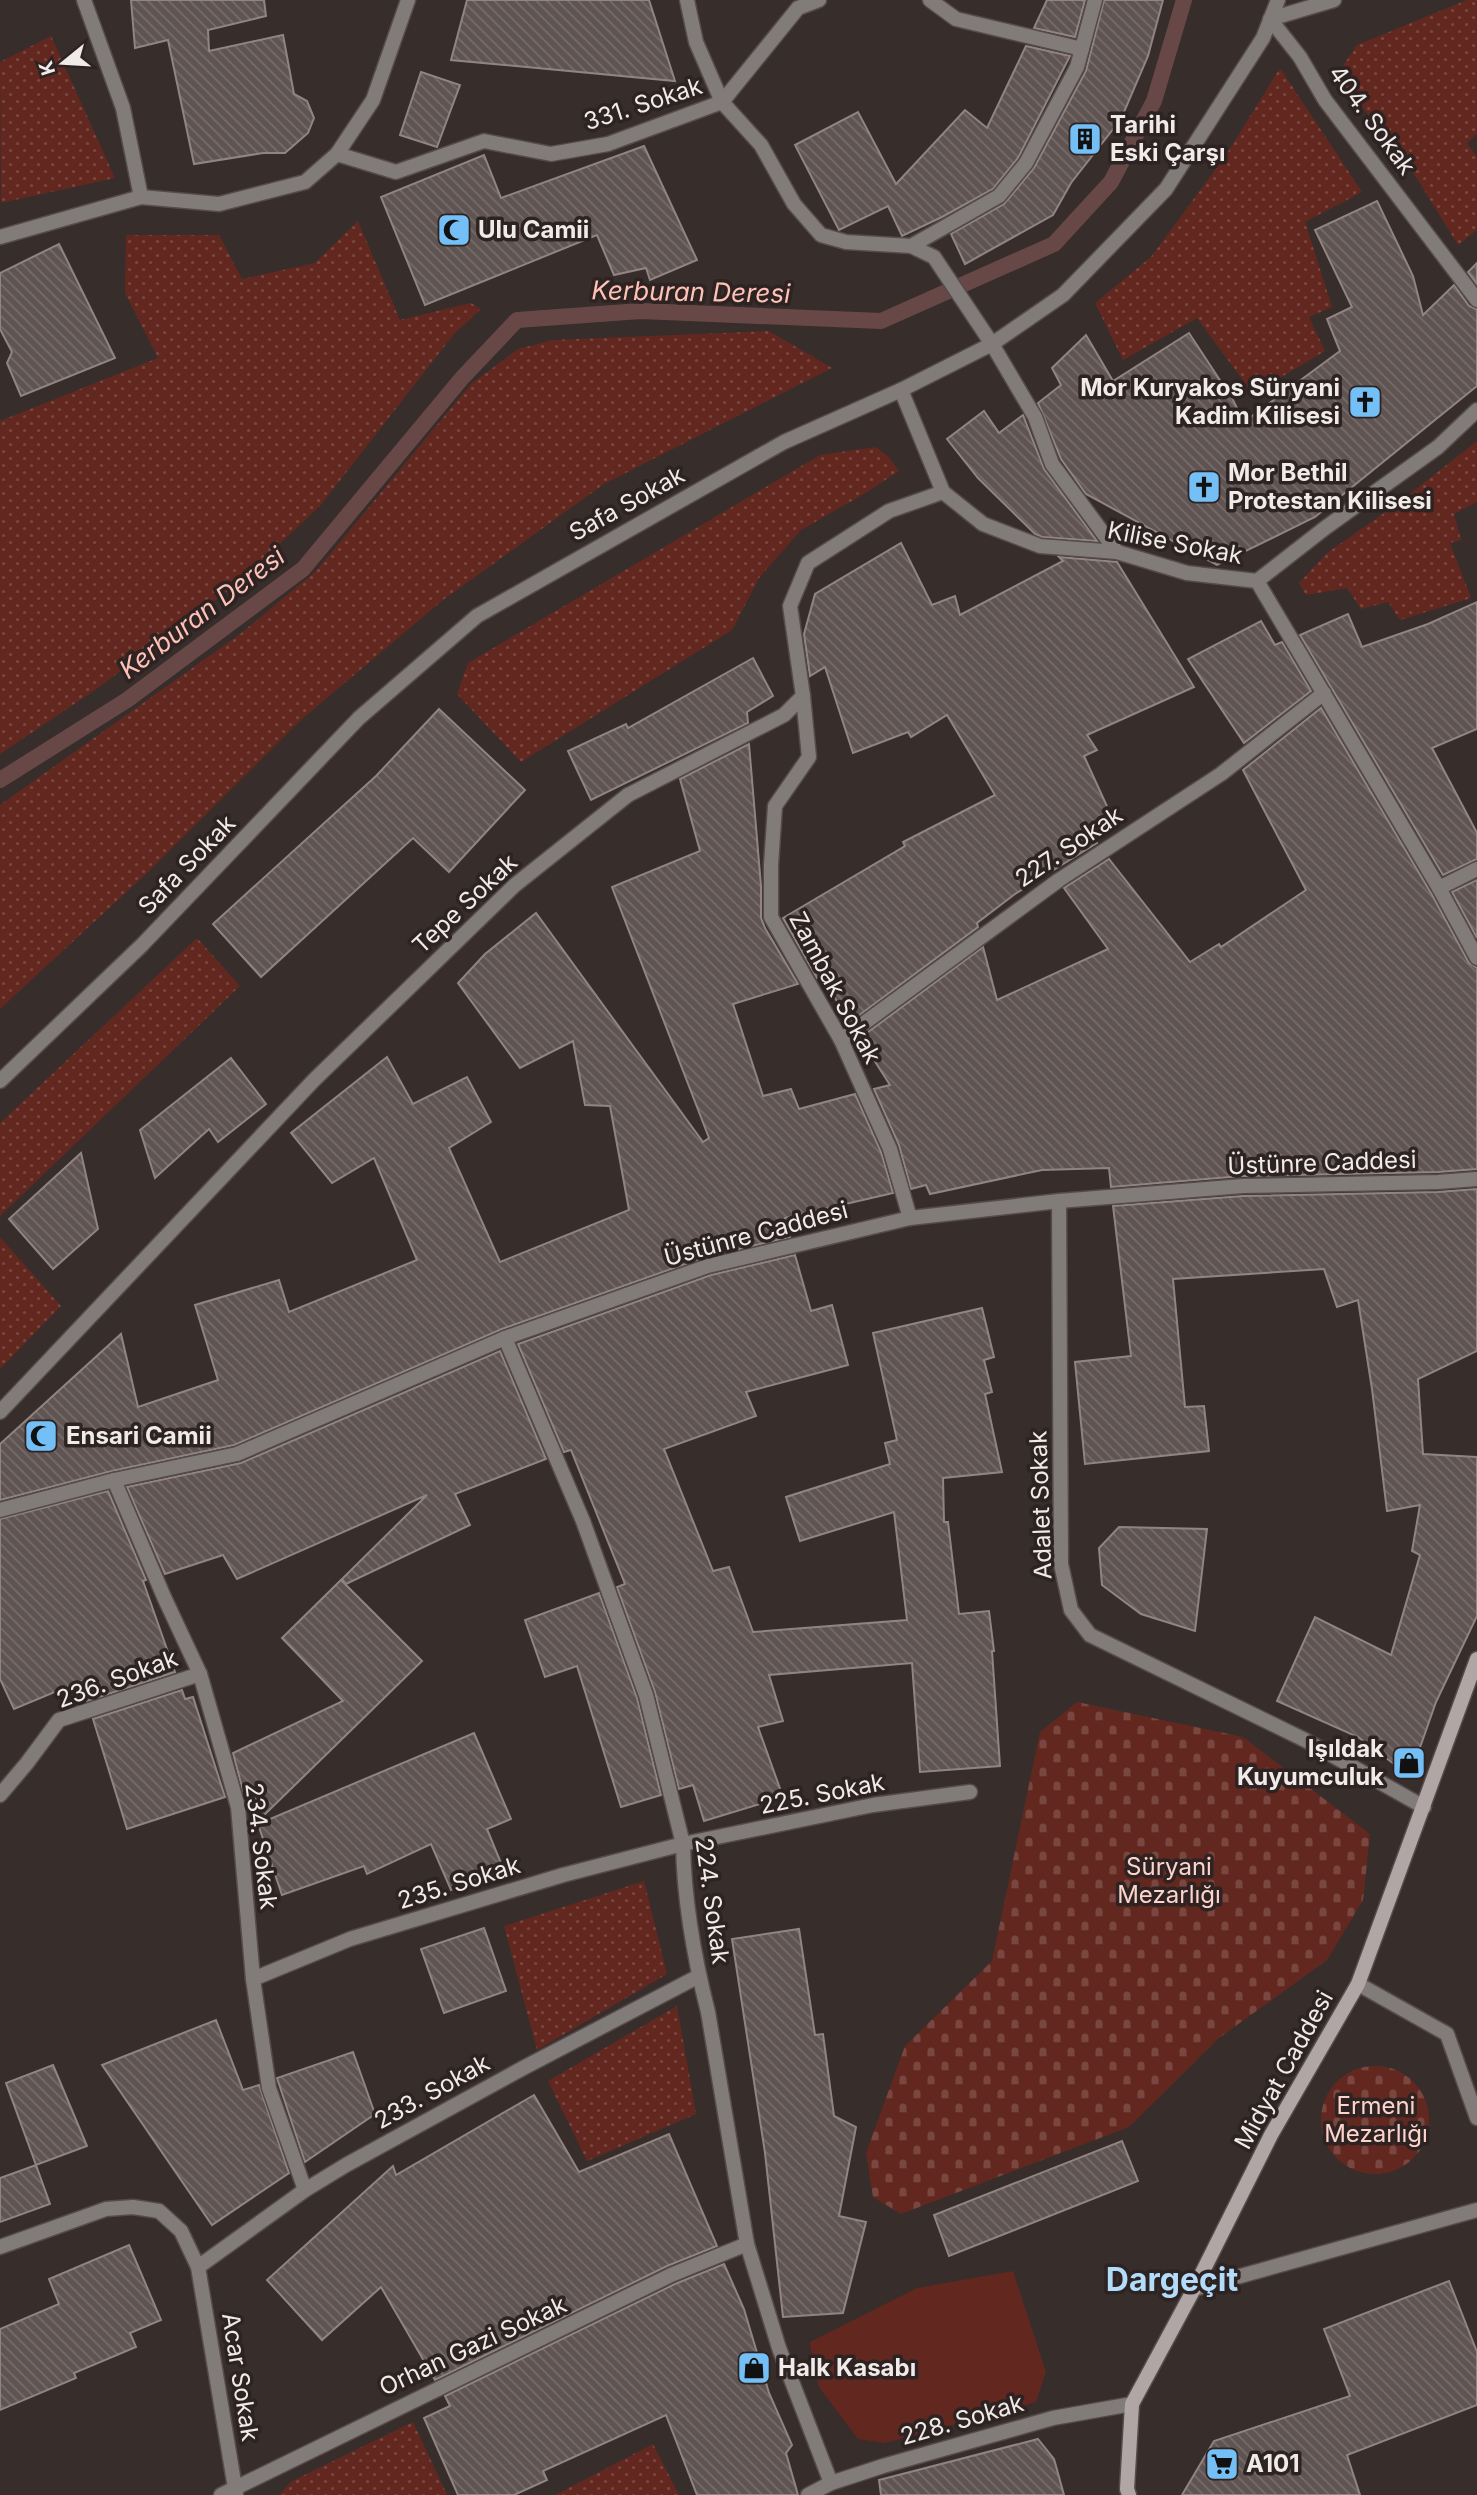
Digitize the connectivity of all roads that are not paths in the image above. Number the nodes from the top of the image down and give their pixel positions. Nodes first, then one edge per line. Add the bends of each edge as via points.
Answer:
1 (84, 0) edge
2 (408, 0) edge
3 (687, 0) edge
4 (819, 0) edge
5 (930, 0) edge
6 (1095, 0) edge
7 (1278, 0) edge
8 (1334, 0) edge
9 (1270, 19) junction
10 (1082, 50) junction
11 (722, 102) junction
12 (337, 154) junction
13 (141, 197) junction
14 (0, 237) edge
15 (911, 246) junction
16 (1477, 300) edge
17 (992, 344) junction
18 (901, 390) junction
19 (1477, 410) edge
20 (943, 492) junction
21 (1117, 552) junction
22 (1257, 582) junction
23 (1324, 693) junction
24 (803, 696) junction
25 (1477, 869) edge
26 (1439, 888) junction
27 (1477, 958) edge
28 (841, 1040) junction
29 (0, 1081) edge
30 (1477, 1179) edge
31 (1059, 1201) junction
32 (911, 1219) junction
33 (505, 1338) junction
34 (0, 1412) edge
35 (114, 1480) junction
36 (0, 1510) edge
37 (1477, 1659) edge
38 (200, 1674) junction
39 (970, 1792) dead end
40 (0, 1795) edge
41 (1424, 1807) junction
42 (683, 1844) junction
43 (699, 1976) junction
44 (253, 1979) junction
45 (1359, 1984) junction
46 (1477, 2118) edge
47 (305, 2190) junction
48 (1477, 2210) edge
49 (747, 2244) junction
50 (0, 2247) edge
51 (198, 2267) junction
52 (1194, 2289) junction
53 (1132, 2404) junction
54 (831, 2483) junction
55 (235, 2491) edge
56 (221, 2495) edge
57 (808, 2495) edge
58 (1129, 2495) edge

1 - 13 street via 123,108
2 - 12 street via 373,100
3 - 11 street via 696,42
4 - 11 street via 798,8
5 - 10 street via 956,19
6 - 10 street
7 - 9 street, Safa Sokak
8 - 9 street
9 - 16 street, 404. Sokak via 1325,100
9 - 17 street, Safa Sokak via 1264,38 1166,189 1063,295
10 - 15 street via 1037,144 999,196
11 - 12 street, 331. Sokak via 608,144 551,153 484,141 396,172
11 - 15 street via 761,145 794,204 821,235 846,242
12 - 13 street via 305,182 219,204
13 - 14 street
15 - 17 street via 934,257
17 - 18 street, Safa Sokak
17 - 21 street via 1035,417 1052,464
18 - 20 street, Kilise Sokak
18 - 29 street, Safa Sokak via 784,442 477,615 359,718 142,945
19 - 22 street via 1438,447
20 - 21 street, Kilise Sokak via 983,524 1040,547
20 - 24 street via 889,511 808,563 790,606
21 - 22 street, Kilise Sokak via 1187,573
22 - 23 street, Kilise Sokak
23 - 26 street, Kilise Sokak
23 - 28 street, 227. Sokak via 1221,774 1059,880
24 - 28 street, Zambak Sokak via 808,757 775,806 771,917
24 - 34 street, Tepe Sokak via 784,715 628,794 515,885 314,1080
25 - 26 street
26 - 27 street, Kilise Sokak
28 - 32 street, Zambak Sokak via 890,1149
30 - 31 street, Üstünre Caddesi via 1243,1186
31 - 32 street, Üstünre Caddesi
31 - 41 street, Adalet Sokak via 1061,1564 1071,1610 1090,1634 1305,1740
32 - 33 street, Üstünre Caddesi via 708,1266
33 - 35 street, Üstünre Caddesi via 237,1454
33 - 42 street, 224. Sokak via 583,1521 646,1695
35 - 36 street, Üstünre Caddesi
35 - 38 street, 234. Sokak
37 - 41 main road, Midyat Caddesi
38 - 40 street, 236. Sokak via 59,1720
38 - 44 street, 234. Sokak via 238,1807
39 - 42 street, 225. Sokak via 873,1805
41 - 45 main road, Midyat Caddesi
42 - 43 street, 224. Sokak
42 - 44 street, 235. Sokak via 350,1939
43 - 47 street, 233. Sokak
43 - 49 street, 224. Sokak
44 - 47 street, 234. Sokak via 269,2088
45 - 46 street via 1447,2034
45 - 52 main road, Midyat Caddesi via 1271,2135
47 - 51 street, 233. Sokak
48 - 52 street
49 - 54 street, 224. Sokak via 779,2348
49 - 55 street, Orhan Gazi Sokak via 671,2275
50 - 51 street via 106,2209 133,2207 159,2211 181,2231
51 - 55 street, Acar Sokak
52 - 53 main road, Midyat Caddesi
53 - 54 street, 228. Sokak via 1053,2418
53 - 58 main road, Midyat Caddesi
54 - 57 street, 228. Sokak
55 - 56 street, Orhan Gazi Sokak

